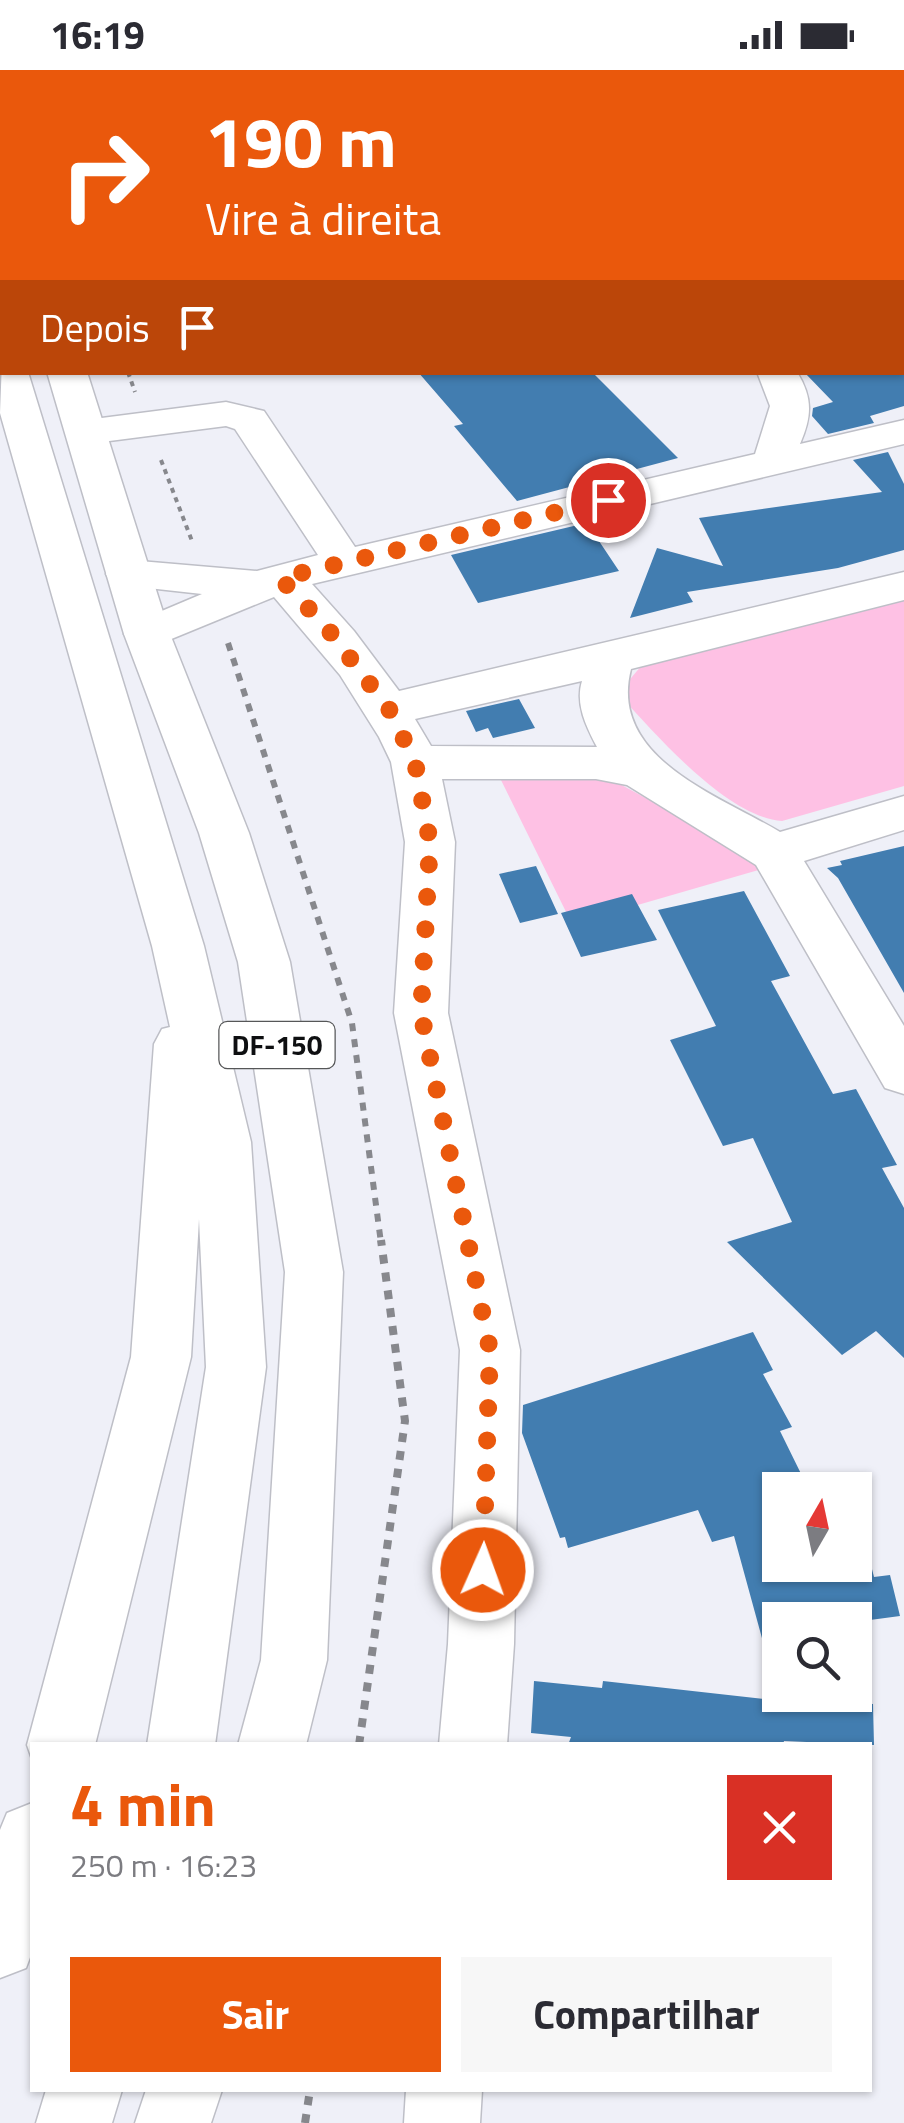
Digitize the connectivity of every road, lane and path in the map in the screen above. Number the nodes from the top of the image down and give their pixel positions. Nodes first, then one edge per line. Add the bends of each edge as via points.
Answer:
1 (9, 375) edge
2 (68, 375) edge
3 (779, 375) edge
4 (86, 432) junction
5 (904, 432) edge
6 (773, 461) junction
7 (343, 562) junction
8 (128, 574) junction
9 (270, 581) junction
10 (904, 586) edge
11 (146, 634) junction
12 (611, 659) junction
13 (504, 685) junction
14 (389, 709) junction
15 (606, 716) junction
16 (415, 762) junction
17 (639, 770) junction
18 (904, 813) edge
19 (774, 852) junction
20 (178, 946) junction
21 (904, 1073) edge
22 (63, 1742) edge
23 (181, 1742) edge
24 (273, 1742) edge
25 (473, 1742) edge
26 (30, 1844) edge
27 (0, 1942) edge
28 (83, 2092) edge
29 (183, 2092) edge
30 (310, 2092) edge
31 (444, 2092) edge
32 (74, 2123) edge
33 (173, 2123) edge
34 (305, 2123) edge
35 (442, 2123) edge

1 - 20 street, DF-150
2 - 4 street, DF-150
3 - 6 street via 792,393
4 - 7 street via 226,414 250,420
4 - 8 street, DF-150
5 - 6 street
6 - 7 street
7 - 9 street
8 - 9 street
8 - 11 street, DF-150
9 - 11 street
9 - 14 street via 327,628
10 - 12 street
11 - 24 street, DF-150 via 224,833 264,962 314,1272 294,1660
12 - 13 street
12 - 15 street via 602,692
13 - 14 street
13 - 15 street via 540,690
14 - 16 street
15 - 17 street
16 - 17 street via 596,763
16 - 25 street via 430,842 421,1013 490,1350
17 - 19 street
18 - 19 street
19 - 21 street
20 - 22 street via 182,1073 161,1357
20 - 23 street, DF-150 via 223,1142 236,1366
26 - 27 street
28 - 32 street
29 - 33 street
30 - 34 path
31 - 35 street

